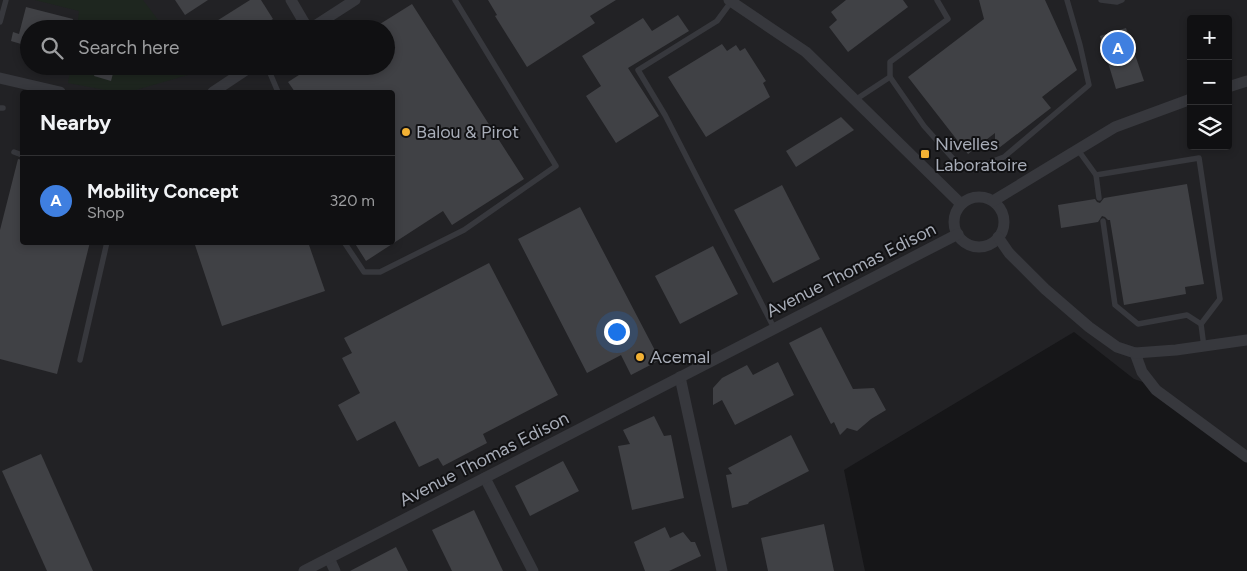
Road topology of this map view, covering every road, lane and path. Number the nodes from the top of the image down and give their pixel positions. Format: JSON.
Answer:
{"nodes":[{"id":1,"x":6,"y":0,"type":"edge"},
{"id":2,"x":290,"y":0,"type":"edge"},
{"id":3,"x":355,"y":0,"type":"edge"},
{"id":4,"x":455,"y":0,"type":"edge"},
{"id":5,"x":937,"y":0,"type":"edge"},
{"id":6,"x":1067,"y":0,"type":"edge"},
{"id":7,"x":1101,"y":0,"type":"edge"},
{"id":8,"x":1122,"y":0,"type":"edge"},
{"id":9,"x":730,"y":1,"type":"edge"},
{"id":10,"x":303,"y":20,"type":"edge"},
{"id":11,"x":323,"y":20,"type":"edge"},
{"id":12,"x":0,"y":22,"type":"edge"},
{"id":13,"x":238,"y":75,"type":"edge"},
{"id":14,"x":271,"y":75,"type":"edge"},
{"id":15,"x":890,"y":77,"type":"junction"},
{"id":16,"x":0,"y":78,"type":"edge"},
{"id":17,"x":1247,"y":81,"type":"edge"},
{"id":18,"x":1232,"y":86,"type":"edge"},
{"id":19,"x":41,"y":90,"type":"edge"},
{"id":20,"x":216,"y":90,"type":"edge"},
{"id":21,"x":277,"y":90,"type":"edge"},
{"id":22,"x":855,"y":100,"type":"junction"},
{"id":23,"x":1187,"y":101,"type":"edge"},
{"id":24,"x":1078,"y":150,"type":"junction"},
{"id":25,"x":14,"y":152,"type":"dead end"},
{"id":26,"x":20,"y":154,"type":"edge"},
{"id":27,"x":1096,"y":175,"type":"junction"},
{"id":28,"x":1099,"y":198,"type":"dead end"},
{"id":29,"x":993,"y":201,"type":"junction"},
{"id":30,"x":961,"y":204,"type":"junction"},
{"id":31,"x":1103,"y":221,"type":"dead end"},
{"id":32,"x":958,"y":234,"type":"junction"},
{"id":33,"x":998,"y":237,"type":"junction"},
{"id":34,"x":106,"y":245,"type":"edge"},
{"id":35,"x":346,"y":245,"type":"edge"},
{"id":36,"x":772,"y":324,"type":"dead end"},
{"id":37,"x":1201,"y":324,"type":"junction"},
{"id":38,"x":1247,"y":340,"type":"edge"},
{"id":39,"x":1204,"y":347,"type":"junction"},
{"id":40,"x":1135,"y":352,"type":"junction"},
{"id":41,"x":80,"y":360,"type":"dead end"},
{"id":42,"x":680,"y":377,"type":"junction"},
{"id":43,"x":1247,"y":456,"type":"edge"},
{"id":44,"x":485,"y":478,"type":"junction"},
{"id":45,"x":329,"y":558,"type":"junction"},
{"id":46,"x":304,"y":571,"type":"edge"},
{"id":47,"x":335,"y":571,"type":"edge"},
{"id":48,"x":533,"y":571,"type":"edge"},
{"id":49,"x":722,"y":571,"type":"edge"}],
"edges":[{"from":1,"to":12,"type":"lane"},
{"from":2,"to":10,"type":"street"},
{"from":3,"to":11,"type":"street"},
{"from":4,"to":35,"type":"lane"},
{"from":5,"to":15,"type":"lane"},
{"from":6,"to":15,"type":"lane"},
{"from":7,"to":8,"type":"lane"},
{"from":9,"to":22,"type":"street"},
{"from":9,"to":36,"type":"lane"},
{"from":13,"to":20,"type":"street"},
{"from":14,"to":21,"type":"lane"},
{"from":15,"to":22,"type":"lane"},
{"from":16,"to":19,"type":"street"},
{"from":17,"to":18,"type":"street"},
{"from":22,"to":30,"type":"street"},
{"from":23,"to":24,"type":"street"},
{"from":24,"to":27,"type":"lane"},
{"from":24,"to":29,"type":"street"},
{"from":25,"to":26,"type":"lane"},
{"from":27,"to":28,"type":"lane"},
{"from":27,"to":37,"type":"lane"},
{"from":29,"to":30,"type":"street"},
{"from":29,"to":33,"type":"street"},
{"from":30,"to":32,"type":"street"},
{"from":31,"to":37,"type":"lane"},
{"from":32,"to":33,"type":"street"},
{"from":32,"to":42,"type":"street","name":"Avenue Thomas Edison"},
{"from":33,"to":40,"type":"street"},
{"from":34,"to":41,"type":"lane"},
{"from":37,"to":39,"type":"lane"},
{"from":38,"to":39,"type":"street"},
{"from":39,"to":40,"type":"street"},
{"from":40,"to":43,"type":"street"},
{"from":42,"to":44,"type":"street","name":"Avenue Thomas Edison"},
{"from":42,"to":49,"type":"street"},
{"from":44,"to":45,"type":"street","name":"Avenue Thomas Edison"},
{"from":44,"to":48,"type":"street"},
{"from":45,"to":46,"type":"street","name":"Avenue Thomas Edison"},
{"from":45,"to":47,"type":"street"}]}
